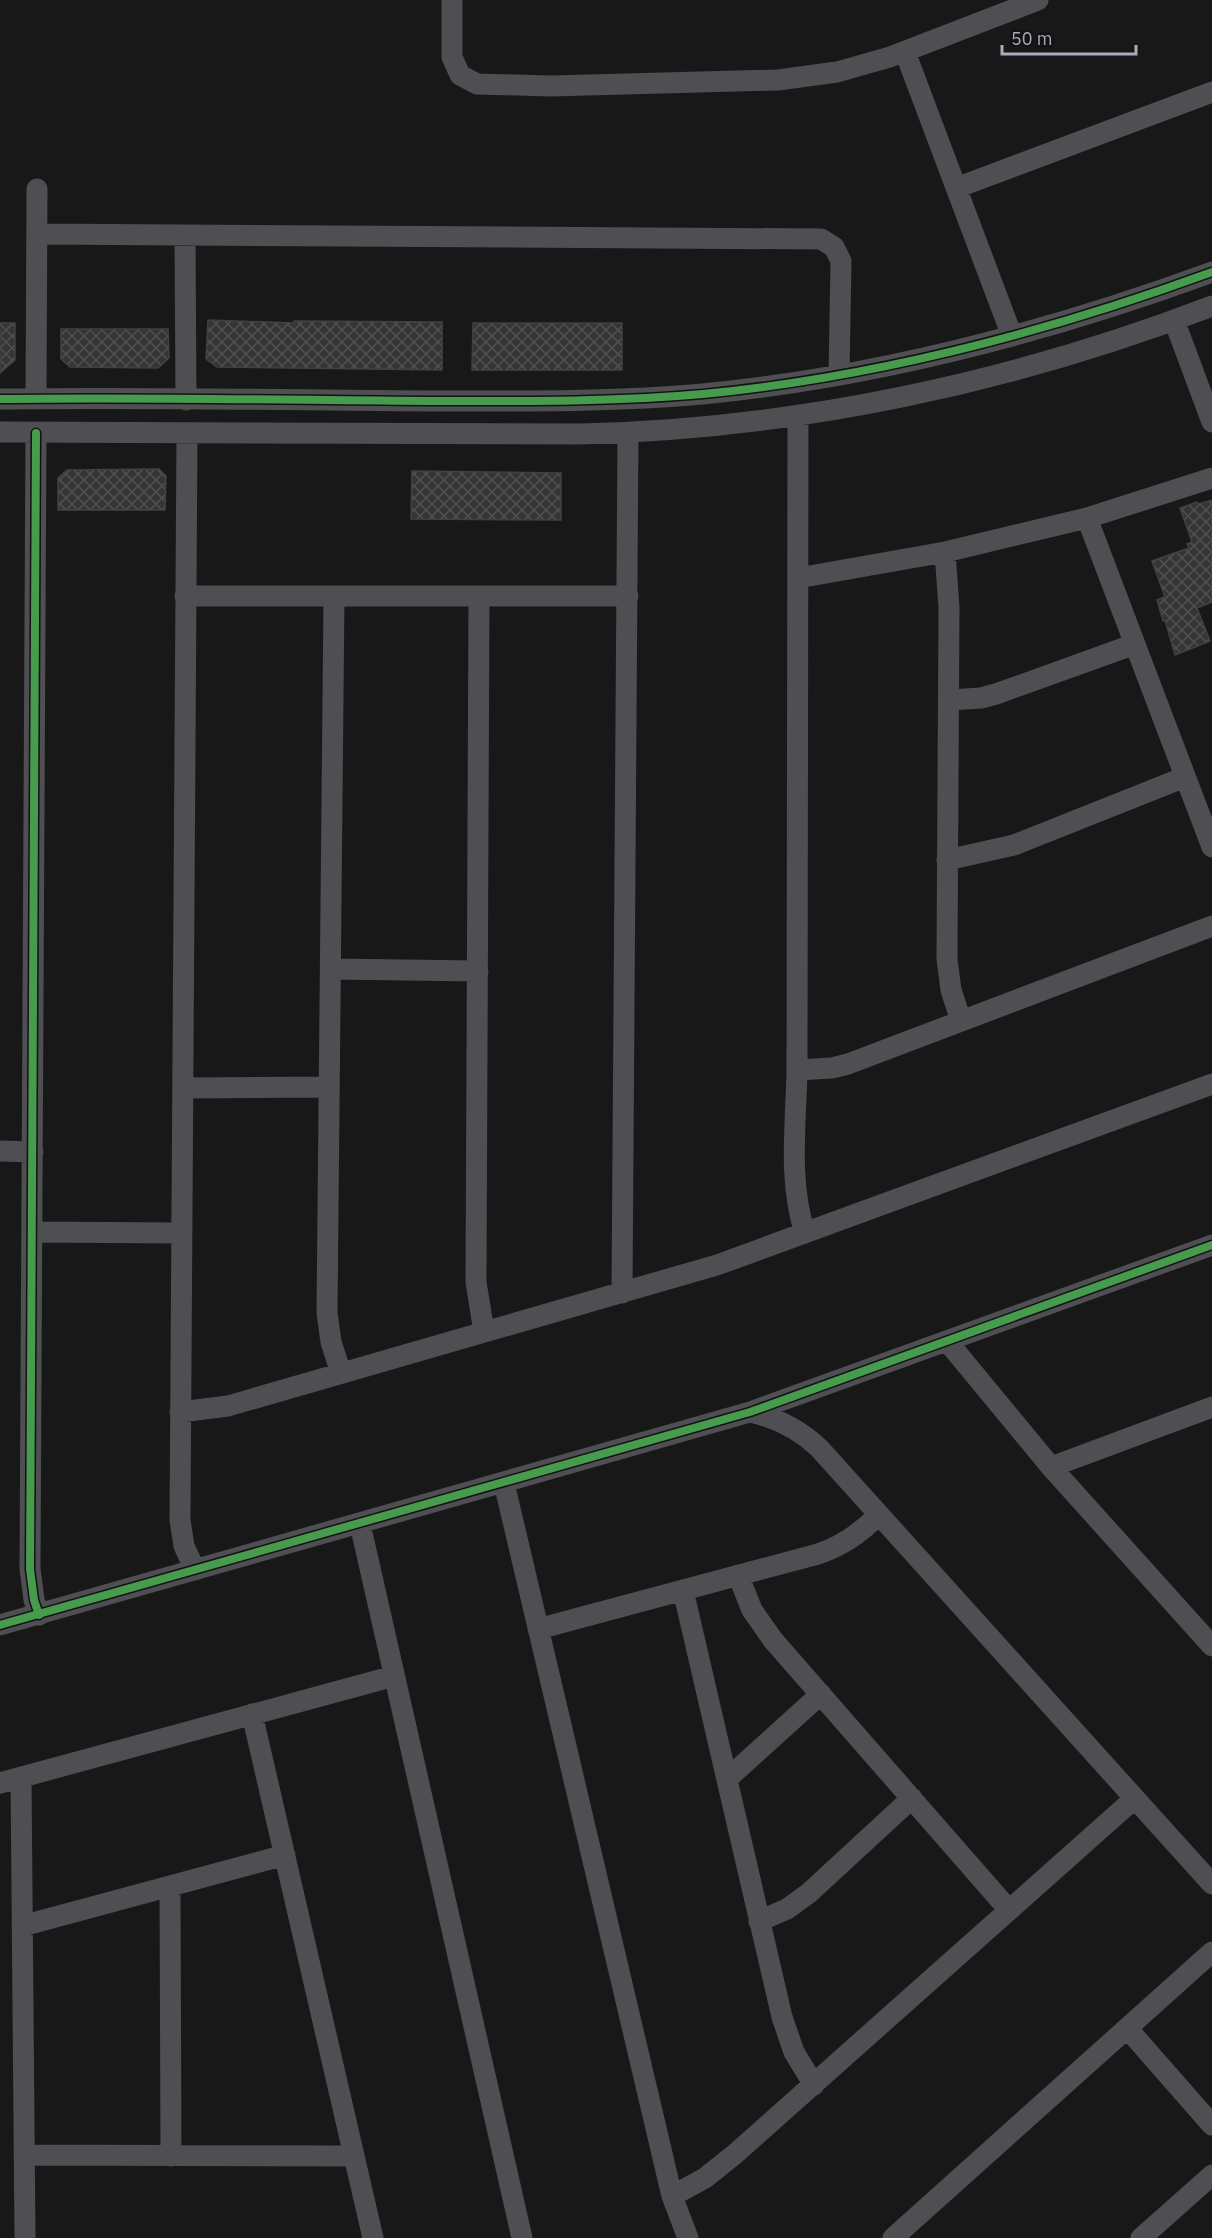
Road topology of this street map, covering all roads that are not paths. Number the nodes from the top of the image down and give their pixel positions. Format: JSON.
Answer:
{"nodes":[{"id":1,"x":452,"y":0,"type":"edge"},
{"id":2,"x":1038,"y":0,"type":"edge"},
{"id":3,"x":905,"y":52,"type":"junction"},
{"id":4,"x":1212,"y":92,"type":"edge"},
{"id":5,"x":956,"y":188,"type":"junction"},
{"id":6,"x":37,"y":189,"type":"dead end"},
{"id":7,"x":37,"y":234,"type":"junction"},
{"id":8,"x":185,"y":236,"type":"junction"},
{"id":9,"x":1212,"y":272,"type":"edge"},
{"id":10,"x":1212,"y":306,"type":"edge"},
{"id":11,"x":1174,"y":320,"type":"junction"},
{"id":12,"x":1012,"y":336,"type":"junction"},
{"id":13,"x":929,"y":357,"type":"junction"},
{"id":14,"x":839,"y":374,"type":"junction"},
{"id":15,"x":934,"y":390,"type":"junction"},
{"id":16,"x":36,"y":398,"type":"junction"},
{"id":17,"x":0,"y":399,"type":"edge"},
{"id":18,"x":186,"y":400,"type":"junction"},
{"id":19,"x":798,"y":416,"type":"junction"},
{"id":20,"x":1212,"y":422,"type":"edge"},
{"id":21,"x":0,"y":432,"type":"edge"},
{"id":22,"x":36,"y":433,"type":"junction"},
{"id":23,"x":628,"y":433,"type":"junction"},
{"id":24,"x":187,"y":434,"type":"junction"},
{"id":25,"x":1212,"y":478,"type":"edge"},
{"id":26,"x":1087,"y":518,"type":"junction"},
{"id":27,"x":945,"y":552,"type":"junction"},
{"id":28,"x":798,"y":578,"type":"junction"},
{"id":29,"x":185,"y":596,"type":"junction"},
{"id":30,"x":334,"y":596,"type":"junction"},
{"id":31,"x":479,"y":596,"type":"junction"},
{"id":32,"x":628,"y":596,"type":"junction"},
{"id":33,"x":1135,"y":644,"type":"junction"},
{"id":34,"x":949,"y":700,"type":"junction"},
{"id":35,"x":1185,"y":777,"type":"junction"},
{"id":36,"x":1212,"y":847,"type":"edge"},
{"id":37,"x":948,"y":860,"type":"junction"},
{"id":38,"x":1212,"y":926,"type":"edge"},
{"id":39,"x":331,"y":969,"type":"junction"},
{"id":40,"x":478,"y":971,"type":"junction"},
{"id":41,"x":961,"y":1021,"type":"junction"},
{"id":42,"x":797,"y":1070,"type":"junction"},
{"id":43,"x":1212,"y":1084,"type":"edge"},
{"id":44,"x":329,"y":1087,"type":"junction"},
{"id":45,"x":183,"y":1088,"type":"junction"},
{"id":46,"x":0,"y":1151,"type":"edge"},
{"id":47,"x":33,"y":1152,"type":"junction"},
{"id":48,"x":33,"y":1232,"type":"junction"},
{"id":49,"x":181,"y":1233,"type":"junction"},
{"id":50,"x":805,"y":1233,"type":"junction"},
{"id":51,"x":1212,"y":1245,"type":"edge"},
{"id":52,"x":622,"y":1293,"type":"junction"},
{"id":53,"x":484,"y":1332,"type":"junction"},
{"id":54,"x":947,"y":1341,"type":"junction"},
{"id":55,"x":341,"y":1373,"type":"junction"},
{"id":56,"x":1212,"y":1407,"type":"edge"},
{"id":57,"x":180,"y":1412,"type":"junction"},
{"id":58,"x":750,"y":1412,"type":"junction"},
{"id":59,"x":1051,"y":1467,"type":"junction"},
{"id":60,"x":504,"y":1483,"type":"junction"},
{"id":61,"x":878,"y":1515,"type":"junction"},
{"id":62,"x":360,"y":1524,"type":"junction"},
{"id":63,"x":195,"y":1570,"type":"junction"},
{"id":64,"x":738,"y":1575,"type":"junction"},
{"id":65,"x":683,"y":1590,"type":"junction"},
{"id":66,"x":39,"y":1615,"type":"junction"},
{"id":67,"x":0,"y":1625,"type":"edge"},
{"id":68,"x":538,"y":1629,"type":"junction"},
{"id":69,"x":1212,"y":1646,"type":"edge"},
{"id":70,"x":394,"y":1676,"type":"junction"},
{"id":71,"x":821,"y":1694,"type":"junction"},
{"id":72,"x":252,"y":1714,"type":"junction"},
{"id":73,"x":21,"y":1778,"type":"junction"},
{"id":74,"x":727,"y":1779,"type":"junction"},
{"id":75,"x":0,"y":1783,"type":"edge"},
{"id":76,"x":912,"y":1798,"type":"junction"},
{"id":77,"x":1134,"y":1799,"type":"junction"},
{"id":78,"x":285,"y":1855,"type":"junction"},
{"id":79,"x":1212,"y":1884,"type":"edge"},
{"id":80,"x":170,"y":1886,"type":"junction"},
{"id":81,"x":1010,"y":1910,"type":"junction"},
{"id":82,"x":759,"y":1921,"type":"junction"},
{"id":83,"x":22,"y":1926,"type":"junction"},
{"id":84,"x":1212,"y":1952,"type":"edge"},
{"id":85,"x":1127,"y":2028,"type":"junction"},
{"id":86,"x":814,"y":2085,"type":"junction"},
{"id":87,"x":1212,"y":2125,"type":"edge"},
{"id":88,"x":24,"y":2155,"type":"junction"},
{"id":89,"x":171,"y":2156,"type":"junction"},
{"id":90,"x":354,"y":2156,"type":"junction"},
{"id":91,"x":1212,"y":2175,"type":"edge"},
{"id":92,"x":672,"y":2196,"type":"junction"},
{"id":93,"x":25,"y":2238,"type":"edge"},
{"id":94,"x":373,"y":2238,"type":"edge"},
{"id":95,"x":522,"y":2238,"type":"edge"},
{"id":96,"x":688,"y":2238,"type":"edge"},
{"id":97,"x":893,"y":2238,"type":"edge"},
{"id":98,"x":1141,"y":2238,"type":"edge"}],
"edges":[{"from":1,"to":3,"type":"street"},
{"from":2,"to":3,"type":"street"},
{"from":3,"to":5,"type":"street"},
{"from":4,"to":5,"type":"street"},
{"from":5,"to":12,"type":"street"},
{"from":6,"to":7,"type":"street"},
{"from":7,"to":8,"type":"street"},
{"from":7,"to":16,"type":"street"},
{"from":8,"to":14,"type":"street"},
{"from":8,"to":18,"type":"street"},
{"from":9,"to":12,"type":"street"},
{"from":10,"to":11,"type":"street"},
{"from":11,"to":15,"type":"street"},
{"from":11,"to":20,"type":"street"},
{"from":12,"to":13,"type":"street"},
{"from":13,"to":14,"type":"street"},
{"from":13,"to":15,"type":"street"},
{"from":14,"to":18,"type":"street"},
{"from":15,"to":19,"type":"street"},
{"from":16,"to":17,"type":"street"},
{"from":16,"to":18,"type":"street"},
{"from":19,"to":23,"type":"street"},
{"from":19,"to":28,"type":"street"},
{"from":21,"to":22,"type":"street"},
{"from":22,"to":24,"type":"street"},
{"from":22,"to":47,"type":"street"},
{"from":23,"to":24,"type":"street"},
{"from":23,"to":32,"type":"street"},
{"from":24,"to":29,"type":"street"},
{"from":25,"to":26,"type":"street"},
{"from":26,"to":27,"type":"street"},
{"from":26,"to":33,"type":"street"},
{"from":27,"to":28,"type":"street"},
{"from":27,"to":34,"type":"street"},
{"from":28,"to":42,"type":"street"},
{"from":29,"to":30,"type":"street"},
{"from":29,"to":45,"type":"street"},
{"from":30,"to":31,"type":"street"},
{"from":30,"to":39,"type":"street"},
{"from":31,"to":32,"type":"street"},
{"from":31,"to":40,"type":"street"},
{"from":32,"to":52,"type":"street"},
{"from":33,"to":34,"type":"street"},
{"from":33,"to":35,"type":"street"},
{"from":34,"to":37,"type":"street"},
{"from":35,"to":36,"type":"street"},
{"from":35,"to":37,"type":"street"},
{"from":37,"to":41,"type":"street"},
{"from":38,"to":41,"type":"street"},
{"from":39,"to":40,"type":"street"},
{"from":39,"to":44,"type":"street"},
{"from":40,"to":53,"type":"street"},
{"from":41,"to":42,"type":"street"},
{"from":42,"to":50,"type":"street"},
{"from":43,"to":50,"type":"street"},
{"from":44,"to":45,"type":"street"},
{"from":44,"to":55,"type":"street"},
{"from":45,"to":49,"type":"street"},
{"from":46,"to":47,"type":"street"},
{"from":47,"to":48,"type":"street"},
{"from":48,"to":49,"type":"street"},
{"from":48,"to":66,"type":"street"},
{"from":49,"to":57,"type":"street"},
{"from":50,"to":52,"type":"street"},
{"from":51,"to":54,"type":"street"},
{"from":52,"to":53,"type":"street"},
{"from":53,"to":55,"type":"street"},
{"from":54,"to":58,"type":"street"},
{"from":54,"to":59,"type":"street"},
{"from":55,"to":57,"type":"street"},
{"from":56,"to":59,"type":"street"},
{"from":57,"to":63,"type":"street"},
{"from":58,"to":60,"type":"street"},
{"from":58,"to":61,"type":"street"},
{"from":59,"to":69,"type":"street"},
{"from":60,"to":62,"type":"street"},
{"from":60,"to":68,"type":"street"},
{"from":61,"to":64,"type":"street"},
{"from":61,"to":77,"type":"street"},
{"from":62,"to":63,"type":"street"},
{"from":62,"to":70,"type":"street"},
{"from":63,"to":66,"type":"street"},
{"from":64,"to":65,"type":"street"},
{"from":64,"to":71,"type":"street"},
{"from":65,"to":68,"type":"street"},
{"from":65,"to":74,"type":"street"},
{"from":66,"to":67,"type":"street"},
{"from":68,"to":92,"type":"street"},
{"from":70,"to":72,"type":"street"},
{"from":70,"to":95,"type":"street"},
{"from":71,"to":74,"type":"street"},
{"from":71,"to":76,"type":"street"},
{"from":72,"to":73,"type":"street"},
{"from":72,"to":78,"type":"street"},
{"from":73,"to":75,"type":"street"},
{"from":73,"to":83,"type":"street"},
{"from":74,"to":82,"type":"street"},
{"from":76,"to":81,"type":"street"},
{"from":76,"to":82,"type":"street"},
{"from":77,"to":79,"type":"street"},
{"from":77,"to":81,"type":"street"},
{"from":78,"to":80,"type":"street"},
{"from":78,"to":90,"type":"street"},
{"from":80,"to":83,"type":"street"},
{"from":80,"to":89,"type":"street"},
{"from":81,"to":86,"type":"street"},
{"from":82,"to":86,"type":"street"},
{"from":83,"to":88,"type":"street"},
{"from":84,"to":85,"type":"street"},
{"from":85,"to":87,"type":"street"},
{"from":85,"to":97,"type":"street"},
{"from":86,"to":92,"type":"street"},
{"from":88,"to":89,"type":"street"},
{"from":88,"to":93,"type":"street"},
{"from":89,"to":90,"type":"street"},
{"from":90,"to":94,"type":"street"},
{"from":91,"to":98,"type":"street"},
{"from":92,"to":96,"type":"street"}]}
